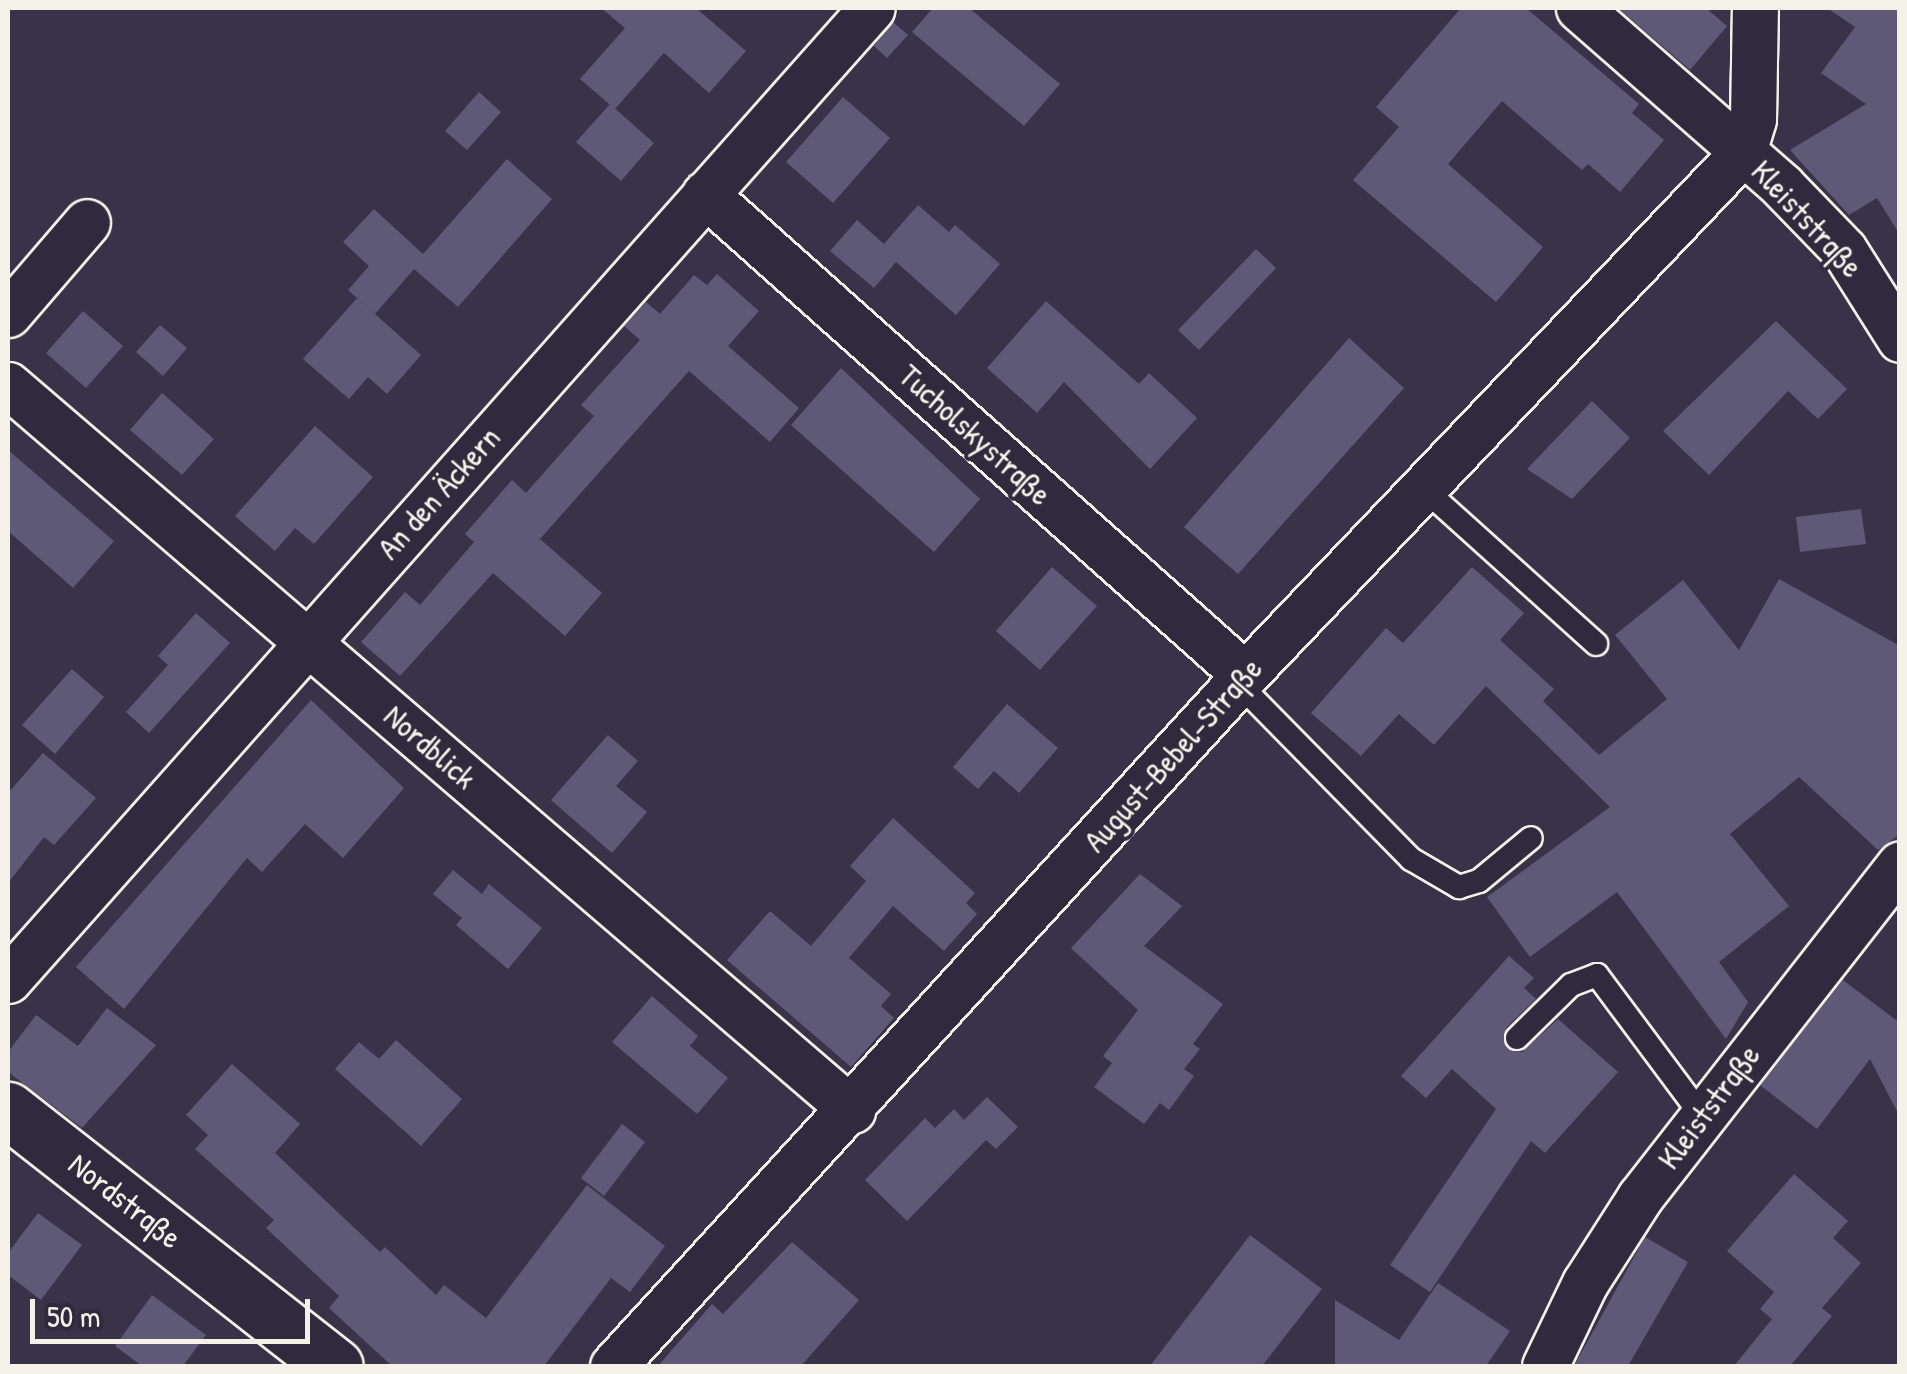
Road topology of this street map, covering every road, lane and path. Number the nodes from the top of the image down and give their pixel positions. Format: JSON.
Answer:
{"nodes":[{"id":1,"x":872,"y":8,"type":"edge"},
{"id":2,"x":1578,"y":8,"type":"edge"},
{"id":3,"x":1755,"y":8,"type":"edge"},
{"id":4,"x":1743,"y":152,"type":"junction"},
{"id":5,"x":705,"y":194,"type":"junction"},
{"id":6,"x":87,"y":222,"type":"dead end"},
{"id":7,"x":1887,"y":287,"type":"edge"},
{"id":8,"x":8,"y":314,"type":"edge"},
{"id":9,"x":1900,"y":339,"type":"edge"},
{"id":10,"x":8,"y":385,"type":"edge"},
{"id":11,"x":1424,"y":488,"type":"junction"},
{"id":12,"x":306,"y":642,"type":"junction"},
{"id":13,"x":1596,"y":644,"type":"dead end"},
{"id":14,"x":1241,"y":679,"type":"junction"},
{"id":15,"x":1531,"y":838,"type":"dead end"},
{"id":16,"x":1900,"y":864,"type":"edge"},
{"id":17,"x":8,"y":980,"type":"edge"},
{"id":18,"x":1518,"y":1038,"type":"dead end"},
{"id":19,"x":8,"y":1110,"type":"edge"},
{"id":20,"x":852,"y":1110,"type":"junction"},
{"id":21,"x":1702,"y":1116,"type":"junction"},
{"id":22,"x":335,"y":1366,"type":"edge"},
{"id":23,"x":614,"y":1366,"type":"edge"},
{"id":24,"x":1544,"y":1366,"type":"edge"}],
"edges":[{"from":1,"to":5,"type":"street","name":"An den Äckern"},
{"from":2,"to":4,"type":"street","name":"Kleiststraße"},
{"from":3,"to":4,"type":"street"},
{"from":4,"to":7,"type":"street","name":"Kleiststraße"},
{"from":4,"to":11,"type":"street","name":"August-Bebel-Straße"},
{"from":5,"to":12,"type":"street","name":"An den Äckern"},
{"from":5,"to":14,"type":"street","name":"Tucholskystraße"},
{"from":6,"to":8,"type":"street"},
{"from":7,"to":9,"type":"street","name":"Kleiststraße"},
{"from":10,"to":12,"type":"street","name":"Nordblick"},
{"from":11,"to":13,"type":"lane"},
{"from":11,"to":14,"type":"street","name":"August-Bebel-Straße"},
{"from":12,"to":17,"type":"street","name":"An den Äckern"},
{"from":12,"to":20,"type":"street","name":"Nordblick"},
{"from":14,"to":15,"type":"lane"},
{"from":14,"to":20,"type":"street","name":"August-Bebel-Straße"},
{"from":16,"to":21,"type":"street","name":"Kleiststraße"},
{"from":18,"to":21,"type":"lane"},
{"from":19,"to":22,"type":"street","name":"Nordstraße"},
{"from":20,"to":23,"type":"street","name":"August-Bebel-Straße"},
{"from":21,"to":24,"type":"street","name":"Kleiststraße"}]}
